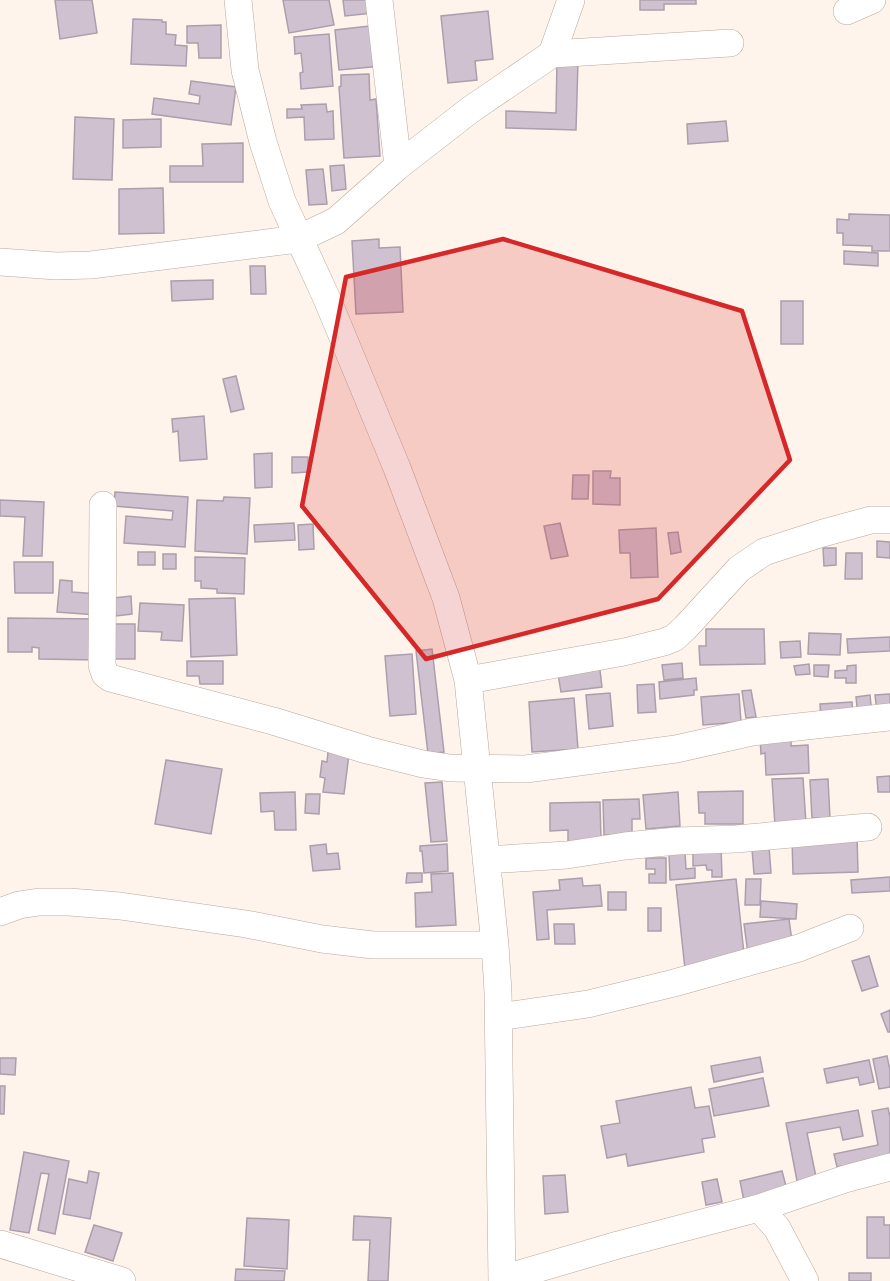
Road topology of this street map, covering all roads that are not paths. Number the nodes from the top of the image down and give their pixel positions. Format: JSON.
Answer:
{"nodes":[{"id":1,"x":238,"y":0,"type":"edge"},
{"id":2,"x":379,"y":0,"type":"edge"},
{"id":3,"x":571,"y":0,"type":"edge"},
{"id":4,"x":872,"y":0,"type":"edge"},
{"id":5,"x":848,"y":11,"type":"dead end"},
{"id":6,"x":729,"y":43,"type":"dead end"},
{"id":7,"x":552,"y":54,"type":"junction"},
{"id":8,"x":399,"y":166,"type":"junction"},
{"id":9,"x":298,"y":239,"type":"junction"},
{"id":10,"x":0,"y":262,"type":"edge"},
{"id":11,"x":103,"y":505,"type":"dead end"},
{"id":12,"x":890,"y":520,"type":"edge"},
{"id":13,"x":468,"y":680,"type":"junction"},
{"id":14,"x":890,"y":717,"type":"edge"},
{"id":15,"x":476,"y":769,"type":"junction"},
{"id":16,"x":868,"y":827,"type":"dead end"},
{"id":17,"x":486,"y":860,"type":"junction"},
{"id":18,"x":0,"y":912,"type":"edge"},
{"id":19,"x":850,"y":928,"type":"dead end"},
{"id":20,"x":495,"y":945,"type":"junction"},
{"id":21,"x":499,"y":1017,"type":"junction"},
{"id":22,"x":890,"y":1167,"type":"edge"},
{"id":23,"x":759,"y":1208,"type":"junction"},
{"id":24,"x":0,"y":1244,"type":"edge"},
{"id":25,"x":502,"y":1280,"type":"edge"},
{"id":26,"x":122,"y":1281,"type":"edge"},
{"id":27,"x":805,"y":1281,"type":"edge"}],
"edges":[{"from":1,"to":9,"type":"street"},
{"from":2,"to":8,"type":"street"},
{"from":3,"to":7,"type":"street"},
{"from":4,"to":5,"type":"street"},
{"from":6,"to":7,"type":"street"},
{"from":7,"to":8,"type":"street"},
{"from":8,"to":9,"type":"street"},
{"from":9,"to":10,"type":"street"},
{"from":9,"to":13,"type":"street"},
{"from":11,"to":15,"type":"street"},
{"from":12,"to":13,"type":"street"},
{"from":13,"to":15,"type":"street"},
{"from":14,"to":15,"type":"street"},
{"from":15,"to":17,"type":"street"},
{"from":16,"to":17,"type":"street"},
{"from":17,"to":20,"type":"street"},
{"from":18,"to":20,"type":"street"},
{"from":19,"to":21,"type":"street"},
{"from":20,"to":21,"type":"street"},
{"from":21,"to":25,"type":"street"},
{"from":22,"to":23,"type":"street"},
{"from":23,"to":25,"type":"street"},
{"from":23,"to":27,"type":"street"},
{"from":24,"to":26,"type":"street"}]}
